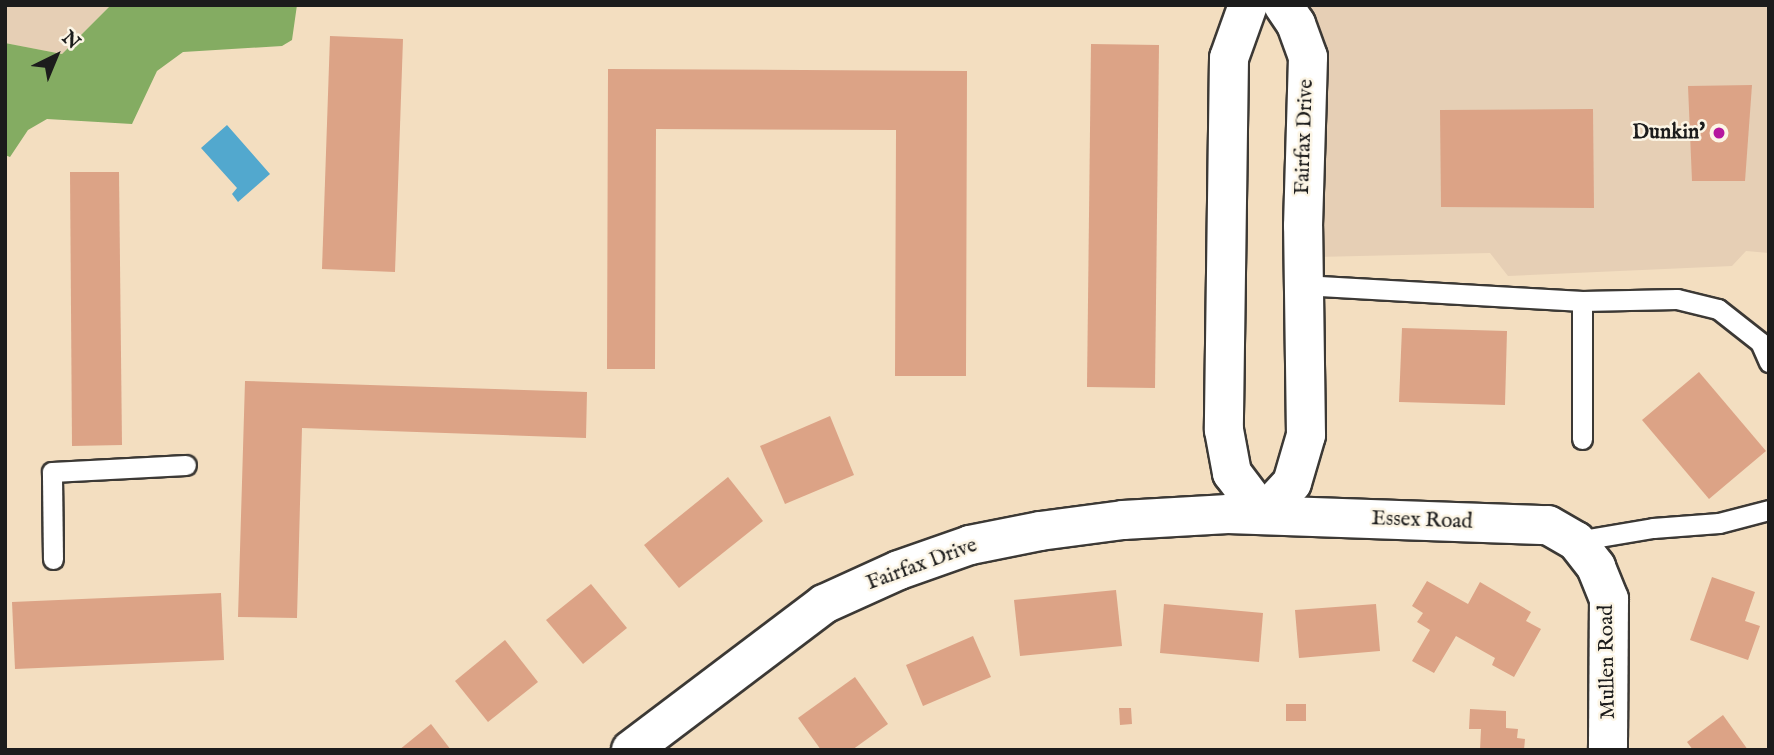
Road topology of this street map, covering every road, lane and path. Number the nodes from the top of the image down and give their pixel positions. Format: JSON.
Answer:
{"nodes":[{"id":1,"x":1248,"y":5,"type":"edge"},
{"id":2,"x":1283,"y":5,"type":"edge"},
{"id":3,"x":1303,"y":285,"type":"junction"},
{"id":4,"x":1582,"y":301,"type":"junction"},
{"id":5,"x":1769,"y":362,"type":"edge"},
{"id":6,"x":1582,"y":439,"type":"dead end"},
{"id":7,"x":186,"y":465,"type":"dead end"},
{"id":8,"x":1769,"y":510,"type":"edge"},
{"id":9,"x":1263,"y":514,"type":"junction"},
{"id":10,"x":1576,"y":541,"type":"junction"},
{"id":11,"x":53,"y":559,"type":"dead end"},
{"id":12,"x":631,"y":750,"type":"edge"},
{"id":13,"x":1608,"y":750,"type":"edge"}],
"edges":[{"from":1,"to":9,"type":"street"},
{"from":2,"to":3,"type":"street","name":"Fairfax Drive"},
{"from":3,"to":4,"type":"lane"},
{"from":3,"to":9,"type":"street","name":"Fairfax Drive"},
{"from":4,"to":5,"type":"lane"},
{"from":4,"to":6,"type":"lane"},
{"from":7,"to":11,"type":"lane"},
{"from":8,"to":10,"type":"lane"},
{"from":9,"to":10,"type":"street","name":"Essex Road"},
{"from":9,"to":12,"type":"street","name":"Fairfax Drive"},
{"from":10,"to":13,"type":"street","name":"Mullen Road"}]}
